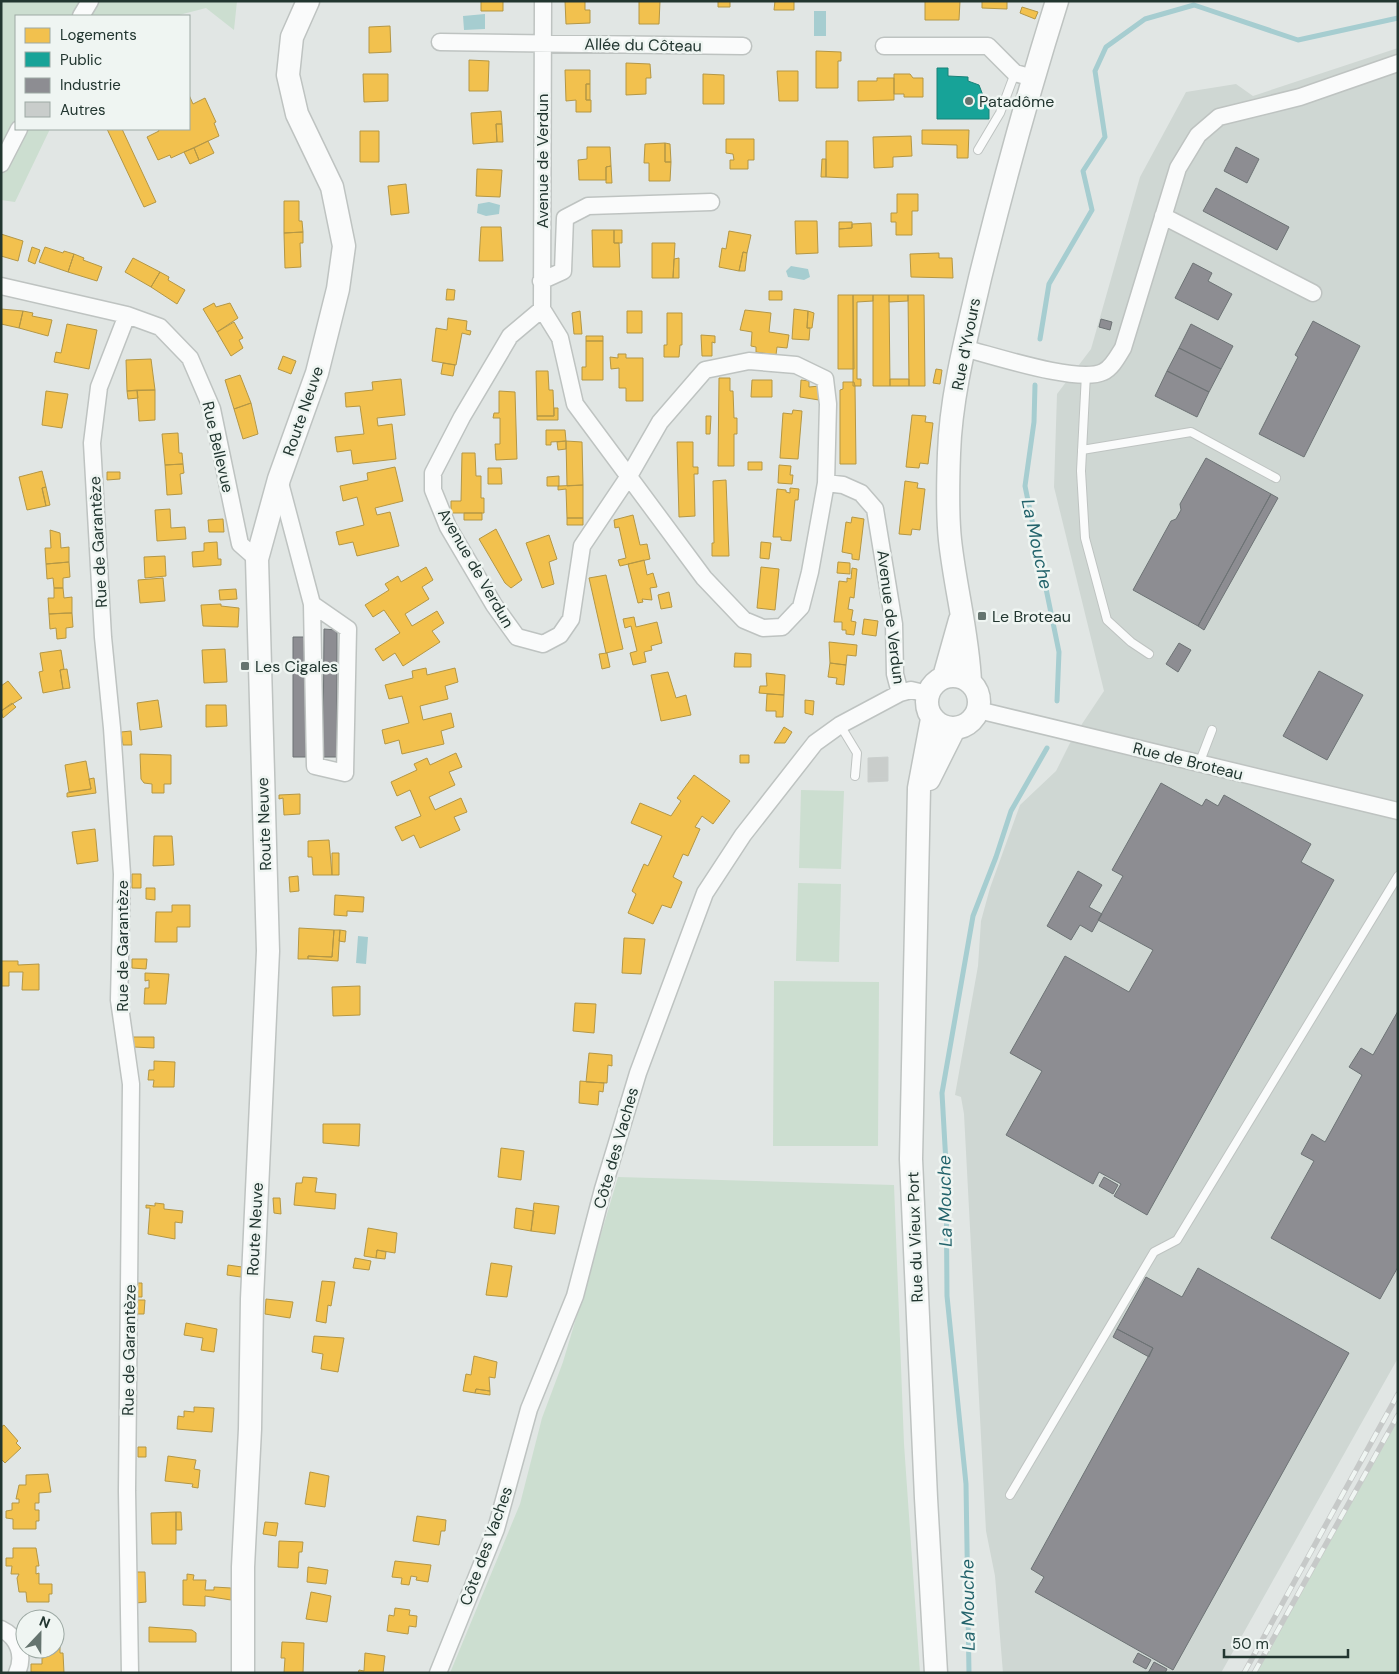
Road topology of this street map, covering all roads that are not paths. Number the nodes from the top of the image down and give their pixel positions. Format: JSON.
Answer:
{"nodes":[{"id":1,"x":90,"y":1,"type":"edge"},
{"id":2,"x":308,"y":1,"type":"edge"},
{"id":3,"x":542,"y":1,"type":"edge"},
{"id":4,"x":1057,"y":1,"type":"edge"},
{"id":5,"x":82,"y":15,"type":"edge"},
{"id":6,"x":440,"y":42,"type":"dead end"},
{"id":7,"x":543,"y":43,"type":"junction"},
{"id":8,"x":743,"y":46,"type":"dead end"},
{"id":9,"x":884,"y":46,"type":"dead end"},
{"id":10,"x":1398,"y":63,"type":"edge"},
{"id":11,"x":1024,"y":75,"type":"junction"},
{"id":12,"x":18,"y":130,"type":"edge"},
{"id":13,"x":978,"y":150,"type":"dead end"},
{"id":14,"x":1,"y":164,"type":"edge"},
{"id":15,"x":711,"y":202,"type":"dead end"},
{"id":16,"x":1163,"y":216,"type":"junction"},
{"id":17,"x":541,"y":282,"type":"junction"},
{"id":18,"x":1,"y":286,"type":"edge"},
{"id":19,"x":1313,"y":293,"type":"dead end"},
{"id":20,"x":542,"y":309,"type":"junction"},
{"id":21,"x":127,"y":316,"type":"junction"},
{"id":22,"x":964,"y":348,"type":"junction"},
{"id":23,"x":1086,"y":374,"type":"junction"},
{"id":24,"x":1082,"y":450,"type":"junction"},
{"id":25,"x":630,"y":476,"type":"junction"},
{"id":26,"x":1276,"y":478,"type":"dead end"},
{"id":27,"x":279,"y":479,"type":"junction"},
{"id":28,"x":826,"y":483,"type":"junction"},
{"id":29,"x":257,"y":558,"type":"junction"},
{"id":30,"x":312,"y":604,"type":"junction"},
{"id":31,"x":961,"y":617,"type":"junction"},
{"id":32,"x":1149,"y":654,"type":"dead end"},
{"id":33,"x":944,"y":677,"type":"junction"},
{"id":34,"x":970,"y":682,"type":"junction"},
{"id":35,"x":900,"y":693,"type":"junction"},
{"id":36,"x":928,"y":694,"type":"junction"},
{"id":37,"x":978,"y":710,"type":"junction"},
{"id":38,"x":932,"y":719,"type":"junction"},
{"id":39,"x":840,"y":725,"type":"junction"},
{"id":40,"x":954,"y":729,"type":"junction"},
{"id":41,"x":1212,"y":730,"type":"dead end"},
{"id":42,"x":1199,"y":764,"type":"junction"},
{"id":43,"x":855,"y":776,"type":"dead end"},
{"id":44,"x":920,"y":800,"type":"junction"},
{"id":45,"x":1398,"y":811,"type":"edge"},
{"id":46,"x":1398,"y":876,"type":"edge"},
{"id":47,"x":1010,"y":1495,"type":"dead end"},
{"id":48,"x":1,"y":1629,"type":"edge"},
{"id":49,"x":17,"y":1673,"type":"edge"},
{"id":50,"x":130,"y":1673,"type":"edge"},
{"id":51,"x":243,"y":1673,"type":"edge"},
{"id":52,"x":438,"y":1673,"type":"edge"},
{"id":53,"x":936,"y":1673,"type":"edge"}],
"edges":[{"from":1,"to":5,"type":"street"},
{"from":2,"to":27,"type":"main road","name":"Route Neuve"},
{"from":3,"to":7,"type":"street","name":"Avenue de Verdun"},
{"from":4,"to":11,"type":"main road","name":"Rue d'Yvours"},
{"from":6,"to":7,"type":"street"},
{"from":7,"to":8,"type":"street","name":"Allée du Côteau"},
{"from":7,"to":17,"type":"street","name":"Avenue de Verdun"},
{"from":9,"to":11,"type":"street"},
{"from":10,"to":16,"type":"street"},
{"from":11,"to":13,"type":"lane"},
{"from":11,"to":22,"type":"main road","name":"Rue d'Yvours"},
{"from":12,"to":14,"type":"street"},
{"from":15,"to":17,"type":"street"},
{"from":16,"to":19,"type":"street"},
{"from":16,"to":23,"type":"street"},
{"from":17,"to":20,"type":"street","name":"Avenue de Verdun"},
{"from":18,"to":21,"type":"street","name":"Rue Bellevue"},
{"from":20,"to":25,"type":"street","name":"Avenue de Verdun"},
{"from":20,"to":25,"type":"street","name":"Avenue de Verdun"},
{"from":21,"to":29,"type":"street","name":"Rue Bellevue"},
{"from":21,"to":50,"type":"street","name":"Rue de Garantèze"},
{"from":22,"to":23,"type":"street"},
{"from":22,"to":31,"type":"main road","name":"Rue d'Yvours"},
{"from":23,"to":24,"type":"lane"},
{"from":24,"to":26,"type":"lane"},
{"from":24,"to":32,"type":"lane"},
{"from":25,"to":28,"type":"street","name":"Avenue de Verdun"},
{"from":25,"to":28,"type":"street","name":"Avenue de Verdun"},
{"from":27,"to":29,"type":"main road","name":"Route Neuve"},
{"from":27,"to":30,"type":"street"},
{"from":28,"to":35,"type":"street","name":"Avenue de Verdun"},
{"from":29,"to":51,"type":"main road","name":"Route Neuve"},
{"from":30,"to":30,"type":"street"},
{"from":31,"to":33,"type":"main road"},
{"from":31,"to":34,"type":"main road","name":"Rue d'Yvours"},
{"from":33,"to":34,"type":"main road"},
{"from":33,"to":36,"type":"main road"},
{"from":34,"to":37,"type":"main road"},
{"from":35,"to":36,"type":"street"},
{"from":35,"to":39,"type":"street","name":"Côte des Vaches"},
{"from":36,"to":38,"type":"main road"},
{"from":37,"to":40,"type":"main road"},
{"from":37,"to":42,"type":"street","name":"Rue de Broteau"},
{"from":38,"to":40,"type":"main road"},
{"from":38,"to":44,"type":"main road","name":"Rue du Vieux Port"},
{"from":39,"to":43,"type":"lane"},
{"from":39,"to":52,"type":"street","name":"Côte des Vaches"},
{"from":40,"to":44,"type":"main road"},
{"from":41,"to":42,"type":"lane"},
{"from":42,"to":45,"type":"street","name":"Rue de Broteau"},
{"from":44,"to":53,"type":"main road","name":"Rue du Vieux Port"},
{"from":46,"to":47,"type":"lane"},
{"from":48,"to":49,"type":"street"}]}
